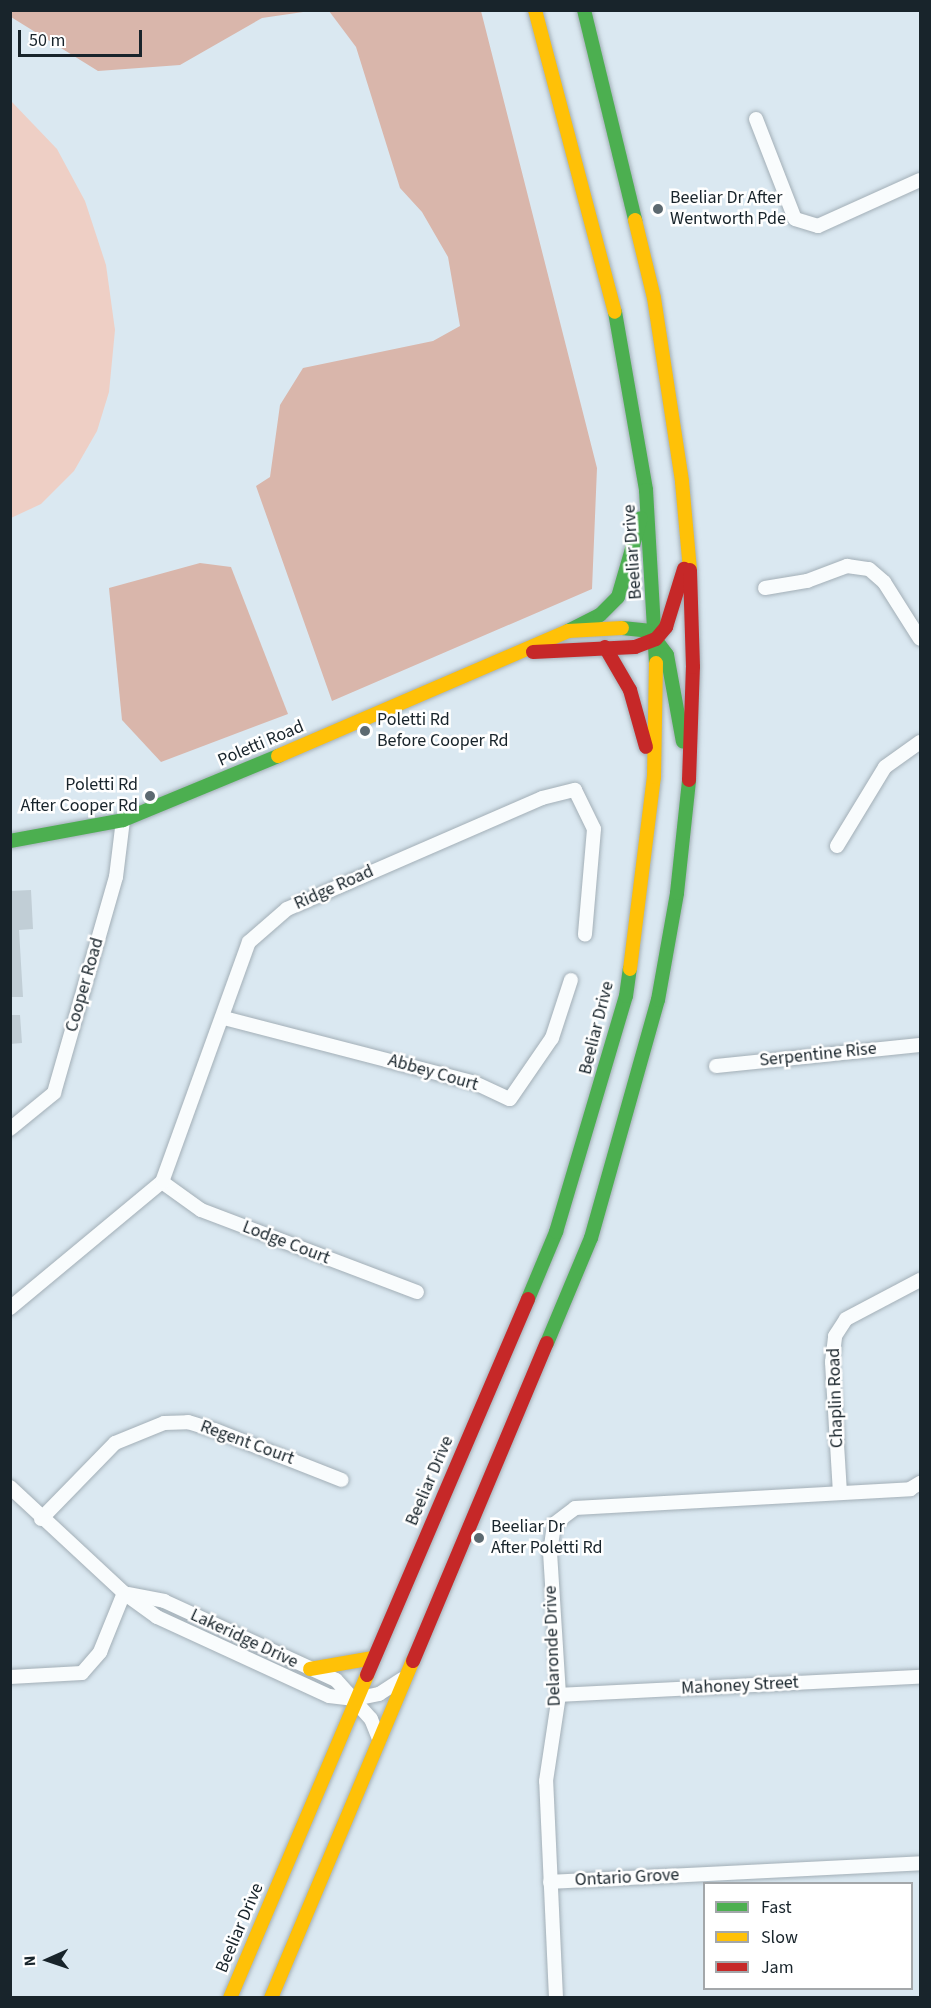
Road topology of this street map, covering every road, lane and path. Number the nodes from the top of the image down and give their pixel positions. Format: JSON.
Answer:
{"nodes":[{"id":1,"x":535,"y":10,"type":"edge"},
{"id":2,"x":584,"y":10,"type":"edge"},
{"id":3,"x":756,"y":119,"type":"dead end"},
{"id":4,"x":921,"y":180,"type":"edge"},
{"id":5,"x":646,"y":490,"type":"junction"},
{"id":6,"x":689,"y":546,"type":"junction"},
{"id":7,"x":765,"y":588,"type":"dead end"},
{"id":8,"x":568,"y":631,"type":"junction"},
{"id":9,"x":656,"y":639,"type":"junction"},
{"id":10,"x":921,"y":639,"type":"edge"},
{"id":11,"x":605,"y":647,"type":"junction"},
{"id":12,"x":518,"y":653,"type":"junction"},
{"id":13,"x":921,"y":742,"type":"edge"},
{"id":14,"x":654,"y":777,"type":"junction"},
{"id":15,"x":688,"y":789,"type":"junction"},
{"id":16,"x":123,"y":820,"type":"junction"},
{"id":17,"x":10,"y":841,"type":"edge"},
{"id":18,"x":837,"y":846,"type":"dead end"},
{"id":19,"x":585,"y":934,"type":"dead end"},
{"id":20,"x":571,"y":980,"type":"dead end"},
{"id":21,"x":224,"y":1018,"type":"junction"},
{"id":22,"x":921,"y":1045,"type":"edge"},
{"id":23,"x":716,"y":1066,"type":"dead end"},
{"id":24,"x":10,"y":1129,"type":"edge"},
{"id":25,"x":162,"y":1182,"type":"junction"},
{"id":26,"x":921,"y":1280,"type":"edge"},
{"id":27,"x":417,"y":1292,"type":"dead end"},
{"id":28,"x":10,"y":1308,"type":"edge"},
{"id":29,"x":342,"y":1480,"type":"dead end"},
{"id":30,"x":921,"y":1483,"type":"edge"},
{"id":31,"x":10,"y":1487,"type":"edge"},
{"id":32,"x":840,"y":1493,"type":"junction"},
{"id":33,"x":41,"y":1519,"type":"junction"},
{"id":34,"x":124,"y":1593,"type":"junction"},
{"id":35,"x":373,"y":1658,"type":"junction"},
{"id":36,"x":310,"y":1670,"type":"junction"},
{"id":37,"x":406,"y":1676,"type":"junction"},
{"id":38,"x":10,"y":1677,"type":"edge"},
{"id":39,"x":921,"y":1677,"type":"edge"},
{"id":40,"x":559,"y":1695,"type":"junction"},
{"id":41,"x":356,"y":1699,"type":"junction"},
{"id":42,"x":379,"y":1740,"type":"junction"},
{"id":43,"x":921,"y":1863,"type":"edge"},
{"id":44,"x":550,"y":1882,"type":"junction"},
{"id":45,"x":230,"y":1998,"type":"edge"},
{"id":46,"x":271,"y":1998,"type":"edge"},
{"id":47,"x":556,"y":1998,"type":"edge"}],
"edges":[{"from":1,"to":5,"type":"main road","name":"Beeliar Drive"},
{"from":2,"to":6,"type":"main road"},
{"from":3,"to":4,"type":"street"},
{"from":5,"to":8,"type":"main road"},
{"from":5,"to":9,"type":"main road","name":"Beeliar Drive"},
{"from":6,"to":9,"type":"main road"},
{"from":6,"to":15,"type":"main road"},
{"from":7,"to":10,"type":"street"},
{"from":8,"to":9,"type":"main road","name":"Poletti Road"},
{"from":8,"to":12,"type":"main road","name":"Poletti Road"},
{"from":9,"to":11,"type":"main road","name":"Poletti Road"},
{"from":9,"to":14,"type":"main road","name":"Beeliar Drive"},
{"from":9,"to":15,"type":"main road"},
{"from":11,"to":12,"type":"main road","name":"Poletti Road"},
{"from":11,"to":14,"type":"main road"},
{"from":12,"to":16,"type":"main road","name":"Poletti Road"},
{"from":13,"to":18,"type":"street"},
{"from":14,"to":35,"type":"main road","name":"Beeliar Drive"},
{"from":15,"to":37,"type":"main road"},
{"from":16,"to":17,"type":"main road","name":"Poletti Road"},
{"from":16,"to":24,"type":"street","name":"Cooper Road"},
{"from":19,"to":21,"type":"street","name":"Ridge Road"},
{"from":20,"to":21,"type":"street","name":"Abbey Court"},
{"from":21,"to":25,"type":"street","name":"Ridge Road"},
{"from":22,"to":23,"type":"street","name":"Serpentine Rise"},
{"from":25,"to":27,"type":"street","name":"Lodge Court"},
{"from":25,"to":28,"type":"street","name":"Ridge Road"},
{"from":26,"to":32,"type":"street","name":"Chaplin Road"},
{"from":29,"to":33,"type":"street","name":"Regent Court"},
{"from":30,"to":32,"type":"street","name":"Delaronde Drive"},
{"from":31,"to":33,"type":"street","name":"Lakeridge Drive"},
{"from":32,"to":40,"type":"street","name":"Delaronde Drive"},
{"from":33,"to":34,"type":"street","name":"Lakeridge Drive"},
{"from":34,"to":36,"type":"street","name":"Lakeridge Drive"},
{"from":34,"to":38,"type":"street"},
{"from":34,"to":41,"type":"street","name":"Lakeridge Drive"},
{"from":35,"to":36,"type":"main road"},
{"from":35,"to":41,"type":"main road","name":"Beeliar Drive"},
{"from":36,"to":41,"type":"street","name":"Lakeridge Drive"},
{"from":37,"to":41,"type":"street","name":"Lakeridge Drive"},
{"from":37,"to":42,"type":"main road"},
{"from":39,"to":40,"type":"street","name":"Mahoney Street"},
{"from":40,"to":44,"type":"street","name":"Delaronde Drive"},
{"from":41,"to":42,"type":"street","name":"Lakeridge Drive"},
{"from":41,"to":45,"type":"main road","name":"Beeliar Drive"},
{"from":42,"to":46,"type":"main road"},
{"from":43,"to":44,"type":"street","name":"Ontario Grove"},
{"from":44,"to":47,"type":"street","name":"Delaronde Drive"}]}
